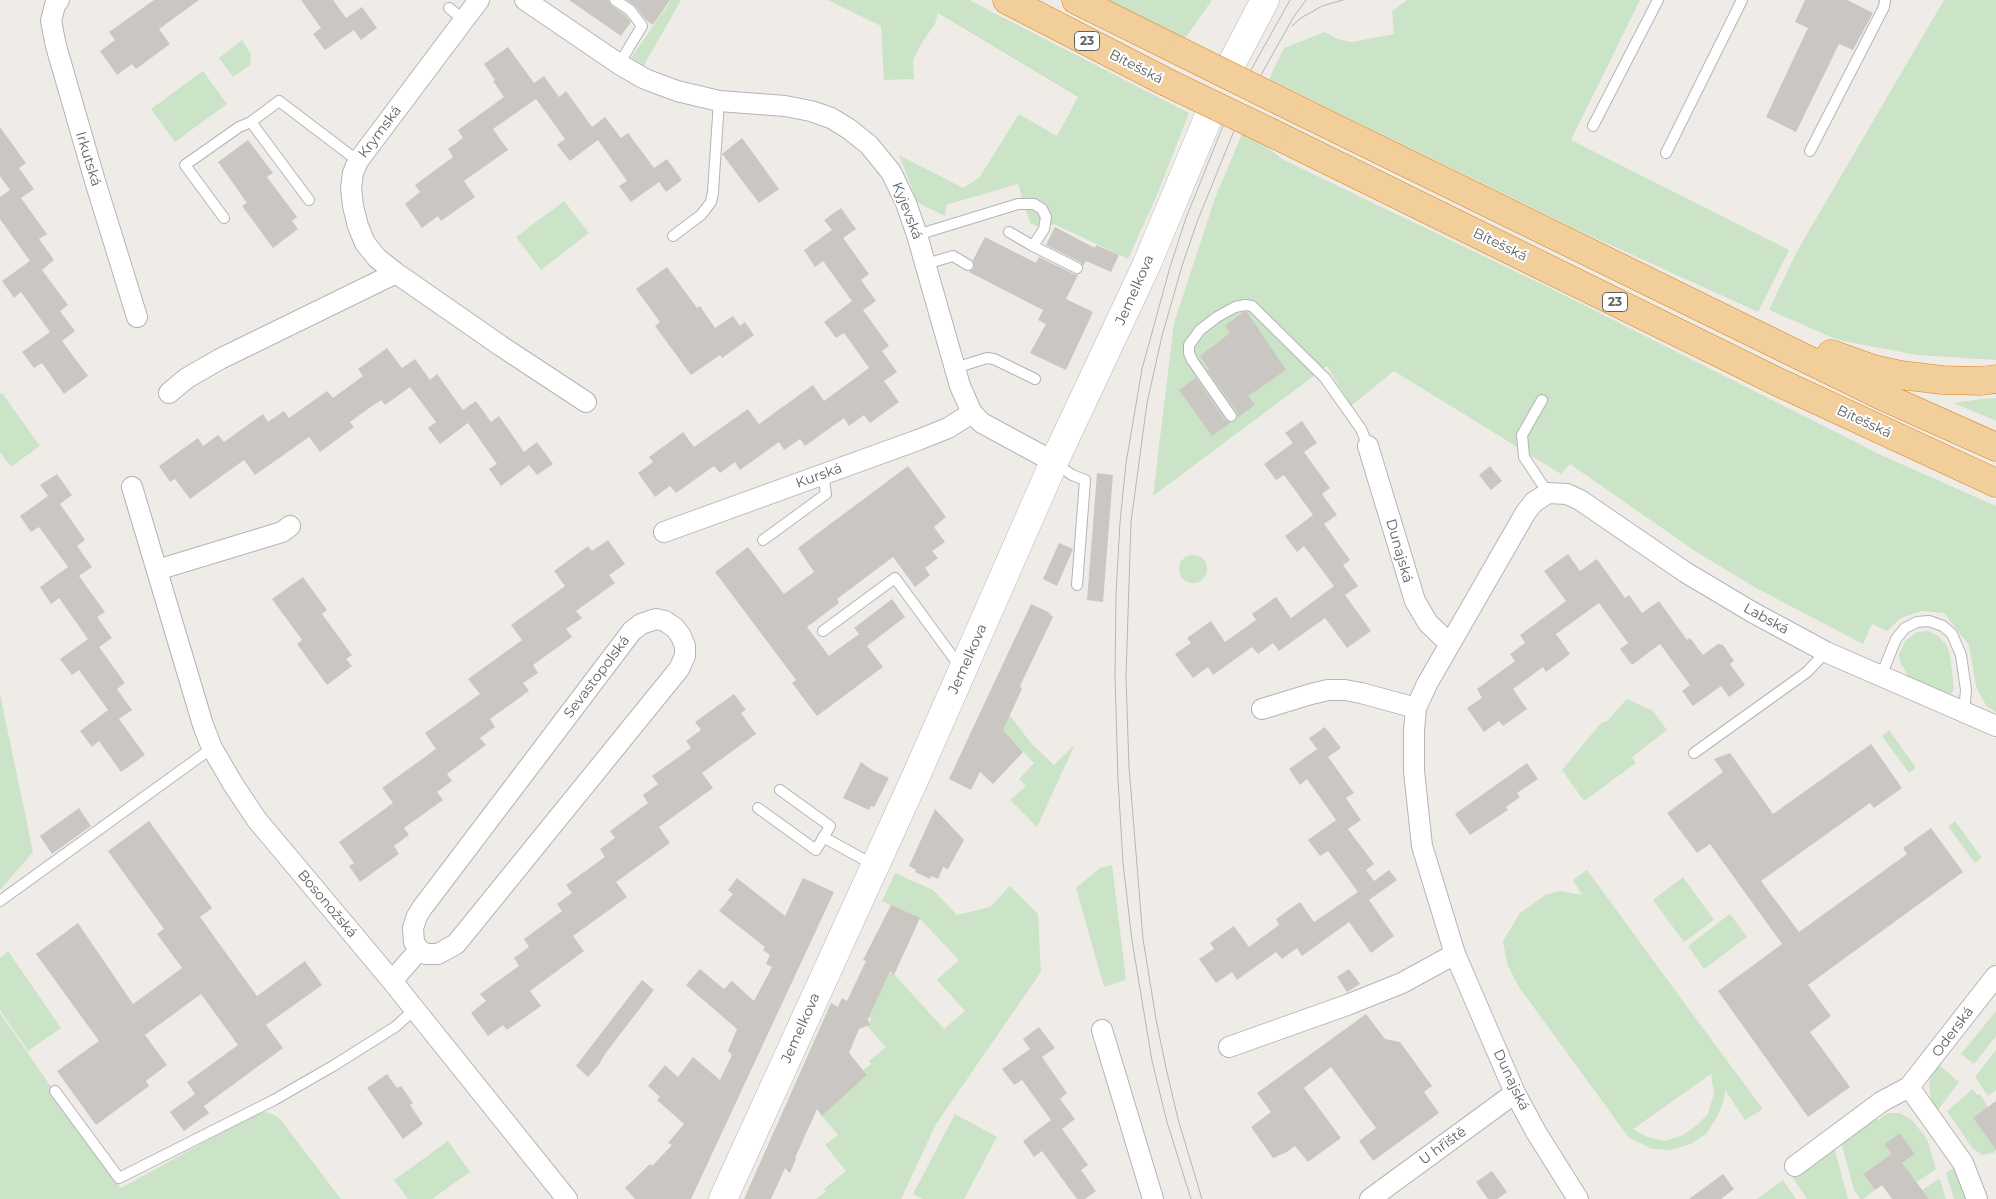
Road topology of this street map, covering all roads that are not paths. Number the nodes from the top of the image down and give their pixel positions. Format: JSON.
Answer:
{"nodes":[{"id":1,"x":59,"y":0,"type":"edge"},
{"id":2,"x":479,"y":0,"type":"edge"},
{"id":3,"x":526,"y":0,"type":"edge"},
{"id":4,"x":615,"y":0,"type":"edge"},
{"id":5,"x":1007,"y":0,"type":"edge"},
{"id":6,"x":1076,"y":0,"type":"edge"},
{"id":7,"x":1265,"y":0,"type":"edge"},
{"id":8,"x":1658,"y":0,"type":"edge"},
{"id":9,"x":1742,"y":0,"type":"edge"},
{"id":10,"x":1885,"y":0,"type":"edge"},
{"id":11,"x":1233,"y":61,"type":"dead end"},
{"id":12,"x":619,"y":64,"type":"junction"},
{"id":13,"x":719,"y":101,"type":"junction"},
{"id":14,"x":1208,"y":118,"type":"dead end"},
{"id":15,"x":251,"y":122,"type":"junction"},
{"id":16,"x":1593,"y":126,"type":"dead end"},
{"id":17,"x":1810,"y":151,"type":"dead end"},
{"id":18,"x":1666,"y":153,"type":"dead end"},
{"id":19,"x":358,"y":161,"type":"junction"},
{"id":20,"x":309,"y":200,"type":"dead end"},
{"id":21,"x":224,"y":218,"type":"dead end"},
{"id":22,"x":1009,"y":232,"type":"dead end"},
{"id":23,"x":917,"y":235,"type":"junction"},
{"id":24,"x":673,"y":236,"type":"dead end"},
{"id":25,"x":1033,"y":246,"type":"junction"},
{"id":26,"x":926,"y":264,"type":"junction"},
{"id":27,"x":968,"y":264,"type":"dead end"},
{"id":28,"x":1076,"y":268,"type":"dead end"},
{"id":29,"x":396,"y":273,"type":"junction"},
{"id":30,"x":137,"y":317,"type":"dead end"},
{"id":31,"x":1741,"y":328,"type":"junction"},
{"id":32,"x":955,"y":368,"type":"junction"},
{"id":33,"x":1035,"y":379,"type":"dead end"},
{"id":34,"x":1996,"y":379,"type":"edge"},
{"id":35,"x":169,"y":394,"type":"dead end"},
{"id":36,"x":1542,"y":400,"type":"dead end"},
{"id":37,"x":586,"y":402,"type":"dead end"},
{"id":38,"x":972,"y":413,"type":"junction"},
{"id":39,"x":1231,"y":416,"type":"dead end"},
{"id":40,"x":1368,"y":446,"type":"joint"},
{"id":41,"x":1996,"y":447,"type":"edge"},
{"id":42,"x":1054,"y":462,"type":"junction"},
{"id":43,"x":823,"y":474,"type":"junction"},
{"id":44,"x":1996,"y":483,"type":"edge"},
{"id":45,"x":132,"y":488,"type":"dead end"},
{"id":46,"x":1548,"y":493,"type":"junction"},
{"id":47,"x":290,"y":526,"type":"dead end"},
{"id":48,"x":664,"y":532,"type":"dead end"},
{"id":49,"x":763,"y":540,"type":"dead end"},
{"id":50,"x":157,"y":570,"type":"junction"},
{"id":51,"x":1077,"y":585,"type":"dead end"},
{"id":52,"x":823,"y":632,"type":"dead end"},
{"id":53,"x":1450,"y":644,"type":"junction"},
{"id":54,"x":1826,"y":652,"type":"junction"},
{"id":55,"x":963,"y":670,"type":"junction"},
{"id":56,"x":1881,"y":676,"type":"junction"},
{"id":57,"x":1416,"y":708,"type":"junction"},
{"id":58,"x":1262,"y":709,"type":"dead end"},
{"id":59,"x":1964,"y":712,"type":"junction"},
{"id":60,"x":1996,"y":726,"type":"edge"},
{"id":61,"x":212,"y":748,"type":"junction"},
{"id":62,"x":1694,"y":753,"type":"dead end"},
{"id":63,"x":780,"y":790,"type":"dead end"},
{"id":64,"x":758,"y":808,"type":"dead end"},
{"id":65,"x":823,"y":837,"type":"junction"},
{"id":66,"x":874,"y":866,"type":"junction"},
{"id":67,"x":0,"y":901,"type":"edge"},
{"id":68,"x":419,"y":950,"type":"junction"},
{"id":69,"x":1455,"y":954,"type":"junction"},
{"id":70,"x":1996,"y":976,"type":"edge"},
{"id":71,"x":392,"y":981,"type":"junction"},
{"id":72,"x":414,"y":1010,"type":"junction"},
{"id":73,"x":1102,"y":1030,"type":"dead end"},
{"id":74,"x":1229,"y":1047,"type":"dead end"},
{"id":75,"x":1909,"y":1087,"type":"junction"},
{"id":76,"x":55,"y":1090,"type":"dead end"},
{"id":77,"x":1515,"y":1093,"type":"junction"},
{"id":78,"x":1795,"y":1166,"type":"dead end"},
{"id":79,"x":567,"y":1199,"type":"edge"},
{"id":80,"x":723,"y":1199,"type":"edge"},
{"id":81,"x":1153,"y":1199,"type":"edge"},
{"id":82,"x":1370,"y":1199,"type":"edge"},
{"id":83,"x":1578,"y":1199,"type":"edge"},
{"id":84,"x":1977,"y":1199,"type":"edge"}],
"edges":[{"from":1,"to":30,"type":"street","name":"Irkutská"},
{"from":2,"to":19,"type":"street","name":"Krymská"},
{"from":3,"to":12,"type":"street","name":"Kyjevská"},
{"from":4,"to":12,"type":"lane"},
{"from":5,"to":44,"type":"highway","name":"Bítešská","number":"23","bridge":true},
{"from":6,"to":31,"type":"highway","number":"23","bridge":true},
{"from":7,"to":11,"type":"street"},
{"from":8,"to":16,"type":"lane"},
{"from":9,"to":18,"type":"lane"},
{"from":10,"to":17,"type":"lane"},
{"from":12,"to":13,"type":"street","name":"Kyjevská"},
{"from":13,"to":23,"type":"street","name":"Kyjevská"},
{"from":13,"to":24,"type":"lane"},
{"from":14,"to":42,"type":"street","name":"Jemelkova"},
{"from":15,"to":19,"type":"lane"},
{"from":15,"to":20,"type":"lane"},
{"from":15,"to":21,"type":"lane"},
{"from":19,"to":29,"type":"street","name":"Krymská"},
{"from":22,"to":25,"type":"lane"},
{"from":23,"to":25,"type":"lane"},
{"from":23,"to":26,"type":"street","name":"Kyjevská"},
{"from":25,"to":28,"type":"lane"},
{"from":26,"to":27,"type":"lane"},
{"from":26,"to":32,"type":"street","name":"Kyjevská"},
{"from":29,"to":35,"type":"street"},
{"from":29,"to":37,"type":"street","name":"Krymská"},
{"from":31,"to":34,"type":"highway"},
{"from":31,"to":41,"type":"highway","number":"23"},
{"from":32,"to":33,"type":"lane"},
{"from":32,"to":38,"type":"street","name":"Kyjevská"},
{"from":36,"to":46,"type":"lane"},
{"from":38,"to":42,"type":"street","name":"Kyjevská"},
{"from":38,"to":43,"type":"street","name":"Kurská"},
{"from":39,"to":40,"type":"lane"},
{"from":40,"to":53,"type":"street","name":"Dunajská"},
{"from":42,"to":51,"type":"lane"},
{"from":42,"to":55,"type":"street","name":"Jemelkova"},
{"from":43,"to":48,"type":"street","name":"Kurská"},
{"from":43,"to":49,"type":"lane"},
{"from":45,"to":50,"type":"street","name":"Bosonožská"},
{"from":46,"to":53,"type":"street","name":"Dunajská"},
{"from":46,"to":54,"type":"street","name":"Labská"},
{"from":47,"to":50,"type":"street"},
{"from":50,"to":61,"type":"street","name":"Bosonožská"},
{"from":52,"to":55,"type":"lane"},
{"from":53,"to":57,"type":"street","name":"Dunajská"},
{"from":54,"to":56,"type":"street","name":"Labská"},
{"from":54,"to":62,"type":"lane"},
{"from":55,"to":66,"type":"street","name":"Jemelkova"},
{"from":56,"to":59,"type":"street","name":"Labská"},
{"from":56,"to":59,"type":"lane"},
{"from":57,"to":58,"type":"street"},
{"from":57,"to":69,"type":"street","name":"Dunajská"},
{"from":59,"to":60,"type":"street","name":"Labská"},
{"from":61,"to":67,"type":"lane"},
{"from":61,"to":71,"type":"street","name":"Bosonožská"},
{"from":63,"to":65,"type":"lane"},
{"from":64,"to":65,"type":"lane"},
{"from":65,"to":66,"type":"lane"},
{"from":66,"to":80,"type":"street","name":"Jemelkova"},
{"from":68,"to":68,"type":"street","name":"Sevastopolská"},
{"from":68,"to":71,"type":"street"},
{"from":69,"to":74,"type":"street"},
{"from":69,"to":77,"type":"street","name":"Dunajská"},
{"from":70,"to":75,"type":"street","name":"Oderská"},
{"from":71,"to":72,"type":"street","name":"Bosonožská"},
{"from":72,"to":76,"type":"lane"},
{"from":72,"to":79,"type":"street","name":"Bosonožská"},
{"from":73,"to":81,"type":"street"},
{"from":75,"to":78,"type":"street","name":"Oderská"},
{"from":75,"to":84,"type":"street"},
{"from":77,"to":82,"type":"street","name":"U hřiště"},
{"from":77,"to":83,"type":"street","name":"Dunajská"}]}
